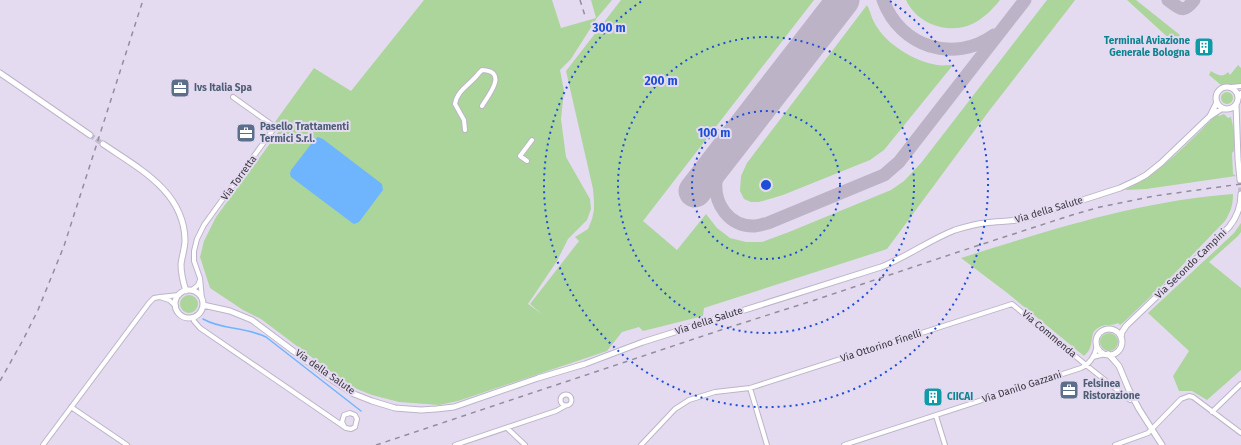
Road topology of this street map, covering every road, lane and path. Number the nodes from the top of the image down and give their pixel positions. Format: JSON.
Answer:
{"nodes":[{"id":1,"x":0,"y":72,"type":"edge"},
{"id":2,"x":1241,"y":86,"type":"edge"},
{"id":3,"x":1231,"y":87,"type":"junction"},
{"id":4,"x":1241,"y":93,"type":"edge"},
{"id":5,"x":233,"y":97,"type":"dead end"},
{"id":6,"x":1237,"y":101,"type":"junction"},
{"id":7,"x":1217,"y":102,"type":"junction"},
{"id":8,"x":482,"y":106,"type":"dead end"},
{"id":9,"x":1228,"y":109,"type":"junction"},
{"id":10,"x":1209,"y":117,"type":"junction"},
{"id":11,"x":1236,"y":120,"type":"junction"},
{"id":12,"x":465,"y":130,"type":"dead end"},
{"id":13,"x":90,"y":135,"type":"tunnel mouth"},
{"id":14,"x":532,"y":140,"type":"dead end"},
{"id":15,"x":103,"y":144,"type":"tunnel mouth"},
{"id":16,"x":527,"y":160,"type":"dead end"},
{"id":17,"x":1240,"y":180,"type":"dead end"},
{"id":18,"x":1241,"y":194,"type":"edge"},
{"id":19,"x":200,"y":278,"type":"junction"},
{"id":20,"x":192,"y":290,"type":"junction"},
{"id":21,"x":186,"y":291,"type":"junction"},
{"id":22,"x":179,"y":295,"type":"junction"},
{"id":23,"x":160,"y":297,"type":"junction"},
{"id":24,"x":202,"y":302,"type":"junction"},
{"id":25,"x":1012,"y":304,"type":"joint"},
{"id":26,"x":176,"y":306,"type":"junction"},
{"id":27,"x":193,"y":317,"type":"junction"},
{"id":28,"x":1126,"y":326,"type":"junction"},
{"id":29,"x":1111,"y":329,"type":"junction"},
{"id":30,"x":1121,"y":338,"type":"junction"},
{"id":31,"x":1097,"y":346,"type":"junction"},
{"id":32,"x":1119,"y":349,"type":"junction"},
{"id":33,"x":1106,"y":354,"type":"junction"},
{"id":34,"x":1093,"y":357,"type":"junction"},
{"id":35,"x":1086,"y":365,"type":"junction"},
{"id":36,"x":1119,"y":366,"type":"junction"},
{"id":37,"x":1241,"y":384,"type":"edge"},
{"id":38,"x":750,"y":388,"type":"junction"},
{"id":39,"x":1130,"y":400,"type":"dead end"},
{"id":40,"x":565,"y":406,"type":"dead end"},
{"id":41,"x":71,"y":407,"type":"junction"},
{"id":42,"x":1212,"y":412,"type":"junction"},
{"id":43,"x":936,"y":416,"type":"junction"},
{"id":44,"x":343,"y":417,"type":"junction"},
{"id":45,"x":332,"y":419,"type":"junction"},
{"id":46,"x":344,"y":426,"type":"junction"},
{"id":47,"x":507,"y":428,"type":"junction"},
{"id":48,"x":1152,"y":429,"type":"junction"},
{"id":49,"x":1241,"y":433,"type":"edge"},
{"id":50,"x":44,"y":445,"type":"edge"},
{"id":51,"x":127,"y":445,"type":"edge"},
{"id":52,"x":455,"y":445,"type":"edge"},
{"id":53,"x":525,"y":445,"type":"edge"},
{"id":54,"x":641,"y":445,"type":"edge"},
{"id":55,"x":767,"y":445,"type":"edge"},
{"id":56,"x":844,"y":445,"type":"edge"},
{"id":57,"x":945,"y":445,"type":"edge"},
{"id":58,"x":1115,"y":445,"type":"edge"},
{"id":59,"x":1162,"y":445,"type":"edge"}],
"edges":[{"from":1,"to":13,"type":"street"},
{"from":2,"to":3,"type":"street"},
{"from":3,"to":6,"type":"street"},
{"from":3,"to":7,"type":"street"},
{"from":4,"to":6,"type":"street"},
{"from":5,"to":19,"type":"street","name":"Via Torretta"},
{"from":6,"to":9,"type":"street"},
{"from":6,"to":11,"type":"street"},
{"from":7,"to":9,"type":"street"},
{"from":7,"to":10,"type":"street","name":"Via della Salute"},
{"from":8,"to":12,"type":"street"},
{"from":9,"to":10,"type":"street","name":"Via della Salute"},
{"from":9,"to":11,"type":"street"},
{"from":10,"to":24,"type":"street","name":"Via della Salute"},
{"from":11,"to":17,"type":"street"},
{"from":14,"to":16,"type":"street"},
{"from":15,"to":21,"type":"street"},
{"from":18,"to":28,"type":"street","name":"Via Secondo Campini"},
{"from":19,"to":20,"type":"street"},
{"from":19,"to":24,"type":"street","name":"Via Torretta"},
{"from":20,"to":21,"type":"street"},
{"from":20,"to":24,"type":"street","name":"Via della Salute"},
{"from":21,"to":22,"type":"street"},
{"from":22,"to":23,"type":"street"},
{"from":22,"to":26,"type":"street"},
{"from":23,"to":26,"type":"street"},
{"from":23,"to":41,"type":"street"},
{"from":24,"to":27,"type":"street"},
{"from":25,"to":35,"type":"street","name":"Via Commenda"},
{"from":25,"to":38,"type":"street","name":"Via Ottorino Finelli"},
{"from":26,"to":27,"type":"street"},
{"from":27,"to":45,"type":"street"},
{"from":28,"to":29,"type":"street"},
{"from":28,"to":30,"type":"street","name":"Via Secondo Campini"},
{"from":29,"to":30,"type":"street"},
{"from":29,"to":31,"type":"street"},
{"from":30,"to":32,"type":"street"},
{"from":31,"to":33,"type":"street"},
{"from":31,"to":34,"type":"street","name":"Via Commenda"},
{"from":32,"to":33,"type":"street"},
{"from":32,"to":36,"type":"street"},
{"from":33,"to":34,"type":"street"},
{"from":33,"to":36,"type":"street"},
{"from":34,"to":35,"type":"street","name":"Via Commenda"},
{"from":35,"to":39,"type":"street","name":"Via Commenda"},
{"from":35,"to":43,"type":"street","name":"Via Danilo Gazzani"},
{"from":36,"to":48,"type":"street"},
{"from":37,"to":42,"type":"street"},
{"from":38,"to":54,"type":"street","name":"Via Ottorino Finelli"},
{"from":38,"to":55,"type":"street"},
{"from":40,"to":47,"type":"street"},
{"from":41,"to":50,"type":"street"},
{"from":41,"to":51,"type":"street"},
{"from":42,"to":48,"type":"street"},
{"from":42,"to":49,"type":"street"},
{"from":43,"to":56,"type":"street","name":"Via Danilo Gazzani"},
{"from":43,"to":57,"type":"street"},
{"from":44,"to":45,"type":"street"},
{"from":44,"to":46,"type":"street"},
{"from":44,"to":46,"type":"street"},
{"from":45,"to":46,"type":"street"},
{"from":47,"to":52,"type":"street"},
{"from":47,"to":53,"type":"street"},
{"from":48,"to":58,"type":"street"},
{"from":48,"to":59,"type":"street"}]}
